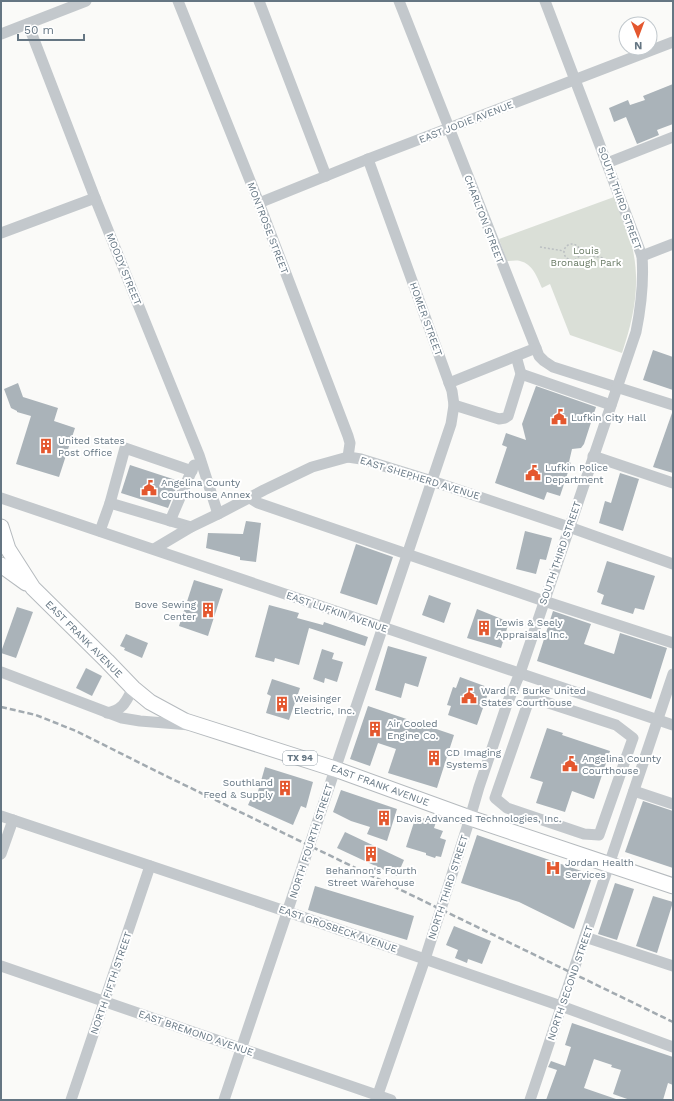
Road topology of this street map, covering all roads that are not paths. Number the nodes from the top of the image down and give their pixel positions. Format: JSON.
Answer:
{"nodes":[{"id":1,"x":86,"y":1,"type":"edge"},
{"id":2,"x":178,"y":1,"type":"edge"},
{"id":3,"x":259,"y":1,"type":"edge"},
{"id":4,"x":400,"y":1,"type":"edge"},
{"id":5,"x":545,"y":1,"type":"edge"},
{"id":6,"x":28,"y":24,"type":"junction"},
{"id":7,"x":1,"y":34,"type":"edge"},
{"id":8,"x":673,"y":42,"type":"edge"},
{"id":9,"x":575,"y":79,"type":"junction"},
{"id":10,"x":449,"y":129,"type":"junction"},
{"id":11,"x":673,"y":138,"type":"edge"},
{"id":12,"x":368,"y":159,"type":"junction"},
{"id":13,"x":607,"y":163,"type":"junction"},
{"id":14,"x":326,"y":176,"type":"junction"},
{"id":15,"x":95,"y":198,"type":"junction"},
{"id":16,"x":259,"y":203,"type":"junction"},
{"id":17,"x":1,"y":233,"type":"edge"},
{"id":18,"x":673,"y":244,"type":"edge"},
{"id":19,"x":642,"y":256,"type":"junction"},
{"id":20,"x":536,"y":348,"type":"junction"},
{"id":21,"x":516,"y":356,"type":"junction"},
{"id":22,"x":521,"y":374,"type":"junction"},
{"id":23,"x":449,"y":383,"type":"junction"},
{"id":24,"x":617,"y":388,"type":"junction"},
{"id":25,"x":454,"y":405,"type":"junction"},
{"id":26,"x":611,"y":405,"type":"junction"},
{"id":27,"x":673,"y":405,"type":"edge"},
{"id":28,"x":198,"y":455,"type":"junction"},
{"id":29,"x":593,"y":456,"type":"junction"},
{"id":30,"x":348,"y":457,"type":"junction"},
{"id":31,"x":192,"y":471,"type":"junction"},
{"id":32,"x":432,"y":481,"type":"junction"},
{"id":33,"x":673,"y":483,"type":"edge"},
{"id":34,"x":1,"y":498,"type":"edge"},
{"id":35,"x":250,"y":498,"type":"junction"},
{"id":36,"x":110,"y":503,"type":"junction"},
{"id":37,"x":218,"y":514,"type":"junction"},
{"id":38,"x":170,"y":521,"type":"junction"},
{"id":39,"x":1,"y":527,"type":"edge"},
{"id":40,"x":191,"y":527,"type":"junction"},
{"id":41,"x":569,"y":527,"type":"junction"},
{"id":42,"x":100,"y":531,"type":"junction"},
{"id":43,"x":154,"y":549,"type":"junction"},
{"id":44,"x":408,"y":555,"type":"junction"},
{"id":45,"x":673,"y":564,"type":"edge"},
{"id":46,"x":1,"y":565,"type":"edge"},
{"id":47,"x":33,"y":588,"type":"junction"},
{"id":48,"x":544,"y":601,"type":"junction"},
{"id":49,"x":384,"y":628,"type":"junction"},
{"id":50,"x":673,"y":643,"type":"edge"},
{"id":51,"x":1,"y":672,"type":"edge"},
{"id":52,"x":520,"y":673,"type":"junction"},
{"id":53,"x":673,"y":674,"type":"edge"},
{"id":54,"x":132,"y":688,"type":"junction"},
{"id":55,"x":530,"y":697,"type":"junction"},
{"id":56,"x":506,"y":704,"type":"junction"},
{"id":57,"x":107,"y":712,"type":"junction"},
{"id":58,"x":658,"y":720,"type":"junction"},
{"id":59,"x":673,"y":725,"type":"edge"},
{"id":60,"x":204,"y":727,"type":"junction"},
{"id":61,"x":633,"y":738,"type":"junction"},
{"id":62,"x":648,"y":749,"type":"junction"},
{"id":63,"x":335,"y":769,"type":"junction"},
{"id":64,"x":479,"y":786,"type":"junction"},
{"id":65,"x":634,"y":790,"type":"junction"},
{"id":66,"x":495,"y":798,"type":"junction"},
{"id":67,"x":673,"y":804,"type":"edge"},
{"id":68,"x":1,"y":816,"type":"edge"},
{"id":69,"x":470,"y":818,"type":"junction"},
{"id":70,"x":13,"y":820,"type":"junction"},
{"id":71,"x":599,"y":835,"type":"junction"},
{"id":72,"x":618,"y":836,"type":"junction"},
{"id":73,"x":1,"y":854,"type":"edge"},
{"id":74,"x":609,"y":865,"type":"junction"},
{"id":75,"x":150,"y":866,"type":"junction"},
{"id":76,"x":673,"y":886,"type":"edge"},
{"id":77,"x":288,"y":912,"type":"junction"},
{"id":78,"x":585,"y":938,"type":"junction"},
{"id":79,"x":425,"y":959,"type":"junction"},
{"id":80,"x":1,"y":966,"type":"edge"},
{"id":81,"x":673,"y":966,"type":"edge"},
{"id":82,"x":104,"y":1002,"type":"junction"},
{"id":83,"x":562,"y":1006,"type":"junction"},
{"id":84,"x":673,"y":1047,"type":"edge"},
{"id":85,"x":241,"y":1048,"type":"junction"},
{"id":86,"x":376,"y":1098,"type":"edge"},
{"id":87,"x":71,"y":1100,"type":"edge"},
{"id":88,"x":224,"y":1100,"type":"edge"},
{"id":89,"x":391,"y":1100,"type":"edge"},
{"id":90,"x":530,"y":1100,"type":"edge"}],
"edges":[{"from":1,"to":6,"type":"street"},
{"from":2,"to":16,"type":"street","name":"MONTROSE STREET"},
{"from":3,"to":14,"type":"street"},
{"from":4,"to":10,"type":"street","name":"CHARLTON STREET"},
{"from":5,"to":9,"type":"street","name":"SOUTH THIRD STREET"},
{"from":6,"to":7,"type":"street"},
{"from":6,"to":15,"type":"street","name":"MOODY STREET"},
{"from":8,"to":9,"type":"street","name":"EAST JODIE AVENUE"},
{"from":9,"to":10,"type":"street","name":"EAST JODIE AVENUE"},
{"from":9,"to":13,"type":"street","name":"SOUTH THIRD STREET"},
{"from":10,"to":12,"type":"street","name":"EAST JODIE AVENUE"},
{"from":10,"to":20,"type":"street","name":"CHARLTON STREET"},
{"from":11,"to":13,"type":"street"},
{"from":12,"to":14,"type":"street","name":"EAST JODIE AVENUE"},
{"from":12,"to":23,"type":"street","name":"HOMER STREET"},
{"from":13,"to":19,"type":"street","name":"SOUTH THIRD STREET"},
{"from":14,"to":16,"type":"street","name":"EAST JODIE AVENUE"},
{"from":15,"to":17,"type":"street"},
{"from":15,"to":28,"type":"street","name":"MOODY STREET"},
{"from":16,"to":30,"type":"street","name":"MONTROSE STREET"},
{"from":18,"to":19,"type":"street"},
{"from":19,"to":24,"type":"street","name":"SOUTH THIRD STREET"},
{"from":20,"to":21,"type":"street"},
{"from":20,"to":24,"type":"street","name":"CHARLTON STREET"},
{"from":21,"to":22,"type":"street"},
{"from":21,"to":23,"type":"street"},
{"from":22,"to":25,"type":"street"},
{"from":22,"to":26,"type":"street"},
{"from":23,"to":25,"type":"street","name":"HOMER STREET"},
{"from":24,"to":26,"type":"street","name":"SOUTH THIRD STREET"},
{"from":24,"to":27,"type":"street","name":"CHARLTON STREET"},
{"from":25,"to":32,"type":"street","name":"HOMER STREET"},
{"from":26,"to":29,"type":"street","name":"SOUTH THIRD STREET"},
{"from":28,"to":31,"type":"street"},
{"from":28,"to":37,"type":"street","name":"MOODY STREET"},
{"from":29,"to":33,"type":"street"},
{"from":29,"to":41,"type":"street","name":"SOUTH THIRD STREET"},
{"from":30,"to":32,"type":"street","name":"EAST SHEPHERD AVENUE"},
{"from":30,"to":35,"type":"street","name":"EAST SHEPHERD AVENUE"},
{"from":31,"to":36,"type":"street"},
{"from":31,"to":38,"type":"street"},
{"from":32,"to":41,"type":"street","name":"EAST SHEPHERD AVENUE"},
{"from":32,"to":44,"type":"street","name":"HOMER STREET"},
{"from":34,"to":42,"type":"street","name":"EAST LUFKIN AVENUE"},
{"from":35,"to":37,"type":"street","name":"EAST SHEPHERD AVENUE"},
{"from":35,"to":44,"type":"street"},
{"from":36,"to":38,"type":"street"},
{"from":36,"to":42,"type":"street"},
{"from":37,"to":40,"type":"street","name":"EAST SHEPHERD AVENUE"},
{"from":38,"to":40,"type":"street"},
{"from":39,"to":47,"type":"main road","name":"EAST FRANK AVENUE","number":"TX 94"},
{"from":40,"to":43,"type":"street","name":"EAST SHEPHERD AVENUE"},
{"from":41,"to":45,"type":"street","name":"EAST SHEPHERD AVENUE"},
{"from":41,"to":48,"type":"street","name":"SOUTH THIRD STREET"},
{"from":42,"to":43,"type":"street","name":"EAST LUFKIN AVENUE"},
{"from":43,"to":49,"type":"street","name":"EAST LUFKIN AVENUE"},
{"from":44,"to":48,"type":"street"},
{"from":44,"to":49,"type":"street","name":"NORTH FOURTH STREET"},
{"from":46,"to":47,"type":"main road","number":"TX 94"},
{"from":47,"to":54,"type":"main road","name":"EAST FRANK AVENUE","number":"TX 94"},
{"from":48,"to":50,"type":"street"},
{"from":48,"to":52,"type":"street","name":"SOUTH THIRD STREET"},
{"from":49,"to":52,"type":"street","name":"EAST LUFKIN AVENUE"},
{"from":49,"to":63,"type":"street","name":"NORTH FOURTH STREET"},
{"from":51,"to":57,"type":"street"},
{"from":52,"to":56,"type":"street","name":"NORTH THIRD STREET"},
{"from":52,"to":58,"type":"street","name":"EAST LUFKIN AVENUE"},
{"from":53,"to":58,"type":"street","name":"NORTH SECOND STREET"},
{"from":54,"to":57,"type":"street"},
{"from":54,"to":60,"type":"main road","name":"EAST FRANK AVENUE","number":"TX 94"},
{"from":55,"to":56,"type":"street"},
{"from":55,"to":61,"type":"street"},
{"from":55,"to":66,"type":"street"},
{"from":56,"to":64,"type":"street","name":"NORTH THIRD STREET"},
{"from":57,"to":60,"type":"street"},
{"from":58,"to":59,"type":"street","name":"EAST LUFKIN AVENUE"},
{"from":58,"to":62,"type":"street","name":"NORTH SECOND STREET"},
{"from":60,"to":63,"type":"main road","name":"EAST FRANK AVENUE","number":"TX 94"},
{"from":61,"to":62,"type":"street"},
{"from":61,"to":71,"type":"street"},
{"from":62,"to":65,"type":"street","name":"NORTH SECOND STREET"},
{"from":63,"to":69,"type":"main road","name":"EAST FRANK AVENUE","number":"TX 94"},
{"from":63,"to":77,"type":"street","name":"NORTH FOURTH STREET"},
{"from":64,"to":66,"type":"street"},
{"from":64,"to":69,"type":"street","name":"NORTH THIRD STREET"},
{"from":65,"to":67,"type":"street"},
{"from":65,"to":72,"type":"street","name":"NORTH SECOND STREET"},
{"from":66,"to":71,"type":"street"},
{"from":68,"to":70,"type":"street","name":"EAST GROSBECK AVENUE"},
{"from":69,"to":74,"type":"main road","name":"EAST FRANK AVENUE","number":"TX 94"},
{"from":69,"to":79,"type":"street","name":"NORTH THIRD STREET"},
{"from":70,"to":73,"type":"street"},
{"from":70,"to":75,"type":"street","name":"EAST GROSBECK AVENUE"},
{"from":71,"to":72,"type":"street"},
{"from":72,"to":74,"type":"street","name":"NORTH SECOND STREET"},
{"from":74,"to":76,"type":"main road","name":"EAST FRANK AVENUE","number":"TX 94"},
{"from":74,"to":78,"type":"street","name":"NORTH SECOND STREET"},
{"from":75,"to":77,"type":"street","name":"EAST GROSBECK AVENUE"},
{"from":75,"to":82,"type":"street","name":"NORTH FIFTH STREET"},
{"from":77,"to":79,"type":"street","name":"EAST GROSBECK AVENUE"},
{"from":77,"to":85,"type":"street","name":"NORTH FOURTH STREET"},
{"from":78,"to":81,"type":"street"},
{"from":78,"to":83,"type":"street","name":"NORTH SECOND STREET"},
{"from":79,"to":83,"type":"street","name":"EAST GROSBECK AVENUE"},
{"from":79,"to":86,"type":"street","name":"NORTH THIRD STREET"},
{"from":80,"to":82,"type":"street","name":"EAST BREMOND AVENUE"},
{"from":82,"to":85,"type":"street","name":"EAST BREMOND AVENUE"},
{"from":82,"to":87,"type":"street","name":"NORTH FIFTH STREET"},
{"from":83,"to":84,"type":"street","name":"EAST GROSBECK AVENUE"},
{"from":83,"to":90,"type":"street","name":"NORTH SECOND STREET"},
{"from":85,"to":86,"type":"street","name":"EAST BREMOND AVENUE"},
{"from":85,"to":88,"type":"street","name":"NORTH FOURTH STREET"},
{"from":86,"to":89,"type":"street","name":"EAST BREMOND AVENUE"}]}
